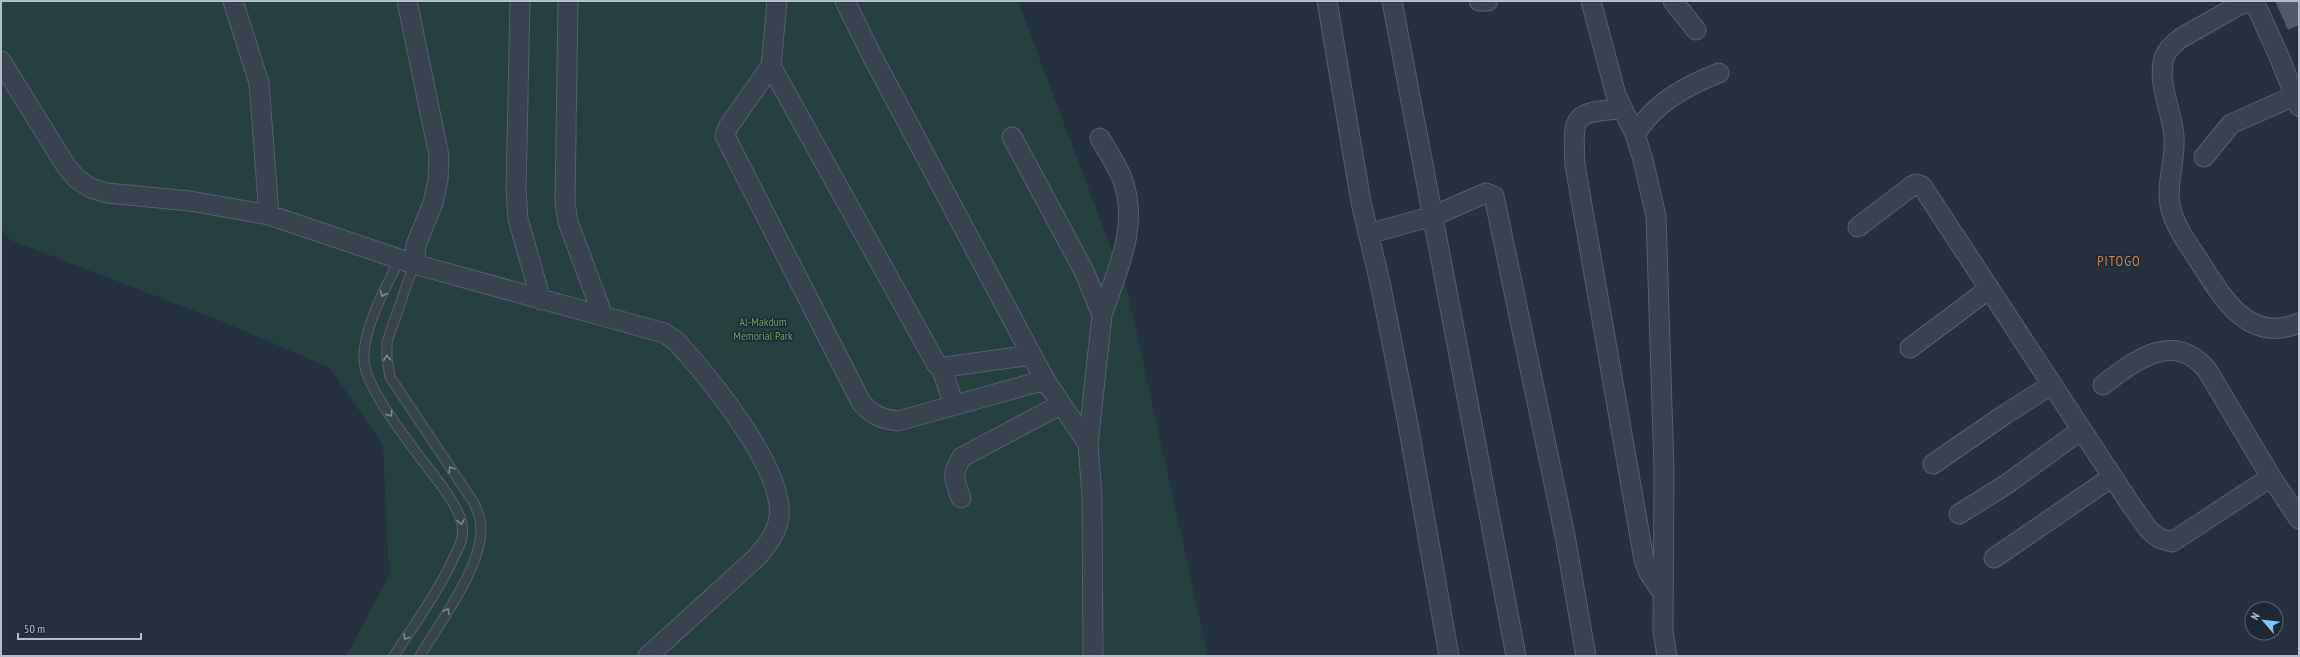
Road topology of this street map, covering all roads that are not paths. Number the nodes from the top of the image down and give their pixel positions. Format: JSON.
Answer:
{"nodes":[{"id":1,"x":233,"y":1,"type":"edge"},
{"id":2,"x":407,"y":1,"type":"edge"},
{"id":3,"x":520,"y":1,"type":"edge"},
{"id":4,"x":568,"y":1,"type":"edge"},
{"id":5,"x":777,"y":1,"type":"edge"},
{"id":6,"x":845,"y":1,"type":"edge"},
{"id":7,"x":1328,"y":1,"type":"edge"},
{"id":8,"x":1392,"y":1,"type":"edge"},
{"id":9,"x":1478,"y":1,"type":"edge"},
{"id":10,"x":1488,"y":1,"type":"edge"},
{"id":11,"x":1591,"y":1,"type":"edge"},
{"id":12,"x":1674,"y":1,"type":"edge"},
{"id":13,"x":2253,"y":1,"type":"edge"},
{"id":14,"x":1696,"y":30,"type":"dead end"},
{"id":15,"x":1,"y":61,"type":"edge"},
{"id":16,"x":771,"y":66,"type":"junction"},
{"id":17,"x":1718,"y":72,"type":"dead end"},
{"id":18,"x":2297,"y":101,"type":"edge"},
{"id":19,"x":1622,"y":109,"type":"junction"},
{"id":20,"x":1635,"y":134,"type":"junction"},
{"id":21,"x":1012,"y":137,"type":"dead end"},
{"id":22,"x":1100,"y":138,"type":"dead end"},
{"id":23,"x":2204,"y":157,"type":"dead end"},
{"id":24,"x":269,"y":215,"type":"junction"},
{"id":25,"x":1433,"y":216,"type":"junction"},
{"id":26,"x":1858,"y":227,"type":"dead end"},
{"id":27,"x":1368,"y":234,"type":"junction"},
{"id":28,"x":407,"y":262,"type":"junction"},
{"id":29,"x":1989,"y":289,"type":"junction"},
{"id":30,"x":541,"y":300,"type":"junction"},
{"id":31,"x":1102,"y":315,"type":"junction"},
{"id":32,"x":603,"y":316,"type":"junction"},
{"id":33,"x":2299,"y":323,"type":"edge"},
{"id":34,"x":1910,"y":348,"type":"dead end"},
{"id":35,"x":1032,"y":355,"type":"junction"},
{"id":36,"x":941,"y":367,"type":"junction"},
{"id":37,"x":1045,"y":380,"type":"junction"},
{"id":38,"x":2051,"y":385,"type":"junction"},
{"id":39,"x":2103,"y":385,"type":"dead end"},
{"id":40,"x":1060,"y":405,"type":"junction"},
{"id":41,"x":954,"y":406,"type":"junction"},
{"id":42,"x":2080,"y":430,"type":"junction"},
{"id":43,"x":1088,"y":444,"type":"junction"},
{"id":44,"x":1933,"y":464,"type":"dead end"},
{"id":45,"x":2112,"y":477,"type":"junction"},
{"id":46,"x":2271,"y":477,"type":"junction"},
{"id":47,"x":962,"y":498,"type":"dead end"},
{"id":48,"x":1959,"y":514,"type":"dead end"},
{"id":49,"x":2299,"y":519,"type":"edge"},
{"id":50,"x":1994,"y":558,"type":"dead end"},
{"id":51,"x":1662,"y":592,"type":"junction"},
{"id":52,"x":394,"y":656,"type":"edge"},
{"id":53,"x":420,"y":656,"type":"edge"},
{"id":54,"x":648,"y":656,"type":"edge"},
{"id":55,"x":1093,"y":656,"type":"edge"},
{"id":56,"x":1449,"y":656,"type":"edge"},
{"id":57,"x":1516,"y":656,"type":"edge"},
{"id":58,"x":1586,"y":656,"type":"edge"},
{"id":59,"x":1667,"y":656,"type":"edge"}],
"edges":[{"from":1,"to":24,"type":"street"},
{"from":2,"to":28,"type":"street"},
{"from":3,"to":30,"type":"street"},
{"from":4,"to":32,"type":"street"},
{"from":5,"to":16,"type":"street"},
{"from":6,"to":35,"type":"street"},
{"from":7,"to":27,"type":"street"},
{"from":8,"to":25,"type":"street"},
{"from":9,"to":10,"type":"street"},
{"from":11,"to":19,"type":"street"},
{"from":12,"to":14,"type":"street"},
{"from":13,"to":18,"type":"street"},
{"from":13,"to":33,"type":"street"},
{"from":15,"to":24,"type":"street"},
{"from":16,"to":36,"type":"street"},
{"from":16,"to":41,"type":"street"},
{"from":17,"to":20,"type":"street"},
{"from":18,"to":23,"type":"street"},
{"from":19,"to":20,"type":"street"},
{"from":19,"to":51,"type":"street"},
{"from":20,"to":51,"type":"street"},
{"from":21,"to":31,"type":"street"},
{"from":22,"to":31,"type":"street"},
{"from":24,"to":28,"type":"street"},
{"from":25,"to":27,"type":"street"},
{"from":25,"to":57,"type":"street"},
{"from":25,"to":58,"type":"street"},
{"from":26,"to":29,"type":"street"},
{"from":27,"to":56,"type":"street"},
{"from":28,"to":30,"type":"street"},
{"from":28,"to":52,"type":"lane","one_way":true},
{"from":53,"to":28,"type":"lane","one_way":true},
{"from":29,"to":34,"type":"street"},
{"from":29,"to":38,"type":"street"},
{"from":30,"to":32,"type":"street"},
{"from":31,"to":43,"type":"street"},
{"from":32,"to":54,"type":"street"},
{"from":35,"to":36,"type":"street"},
{"from":35,"to":37,"type":"street"},
{"from":36,"to":41,"type":"street"},
{"from":37,"to":40,"type":"street"},
{"from":37,"to":41,"type":"street"},
{"from":38,"to":42,"type":"street"},
{"from":38,"to":44,"type":"street"},
{"from":39,"to":46,"type":"street"},
{"from":40,"to":43,"type":"street"},
{"from":40,"to":47,"type":"street"},
{"from":42,"to":45,"type":"street"},
{"from":42,"to":48,"type":"street"},
{"from":43,"to":55,"type":"street"},
{"from":45,"to":46,"type":"street"},
{"from":45,"to":50,"type":"street"},
{"from":46,"to":49,"type":"street"},
{"from":51,"to":59,"type":"street"}]}
